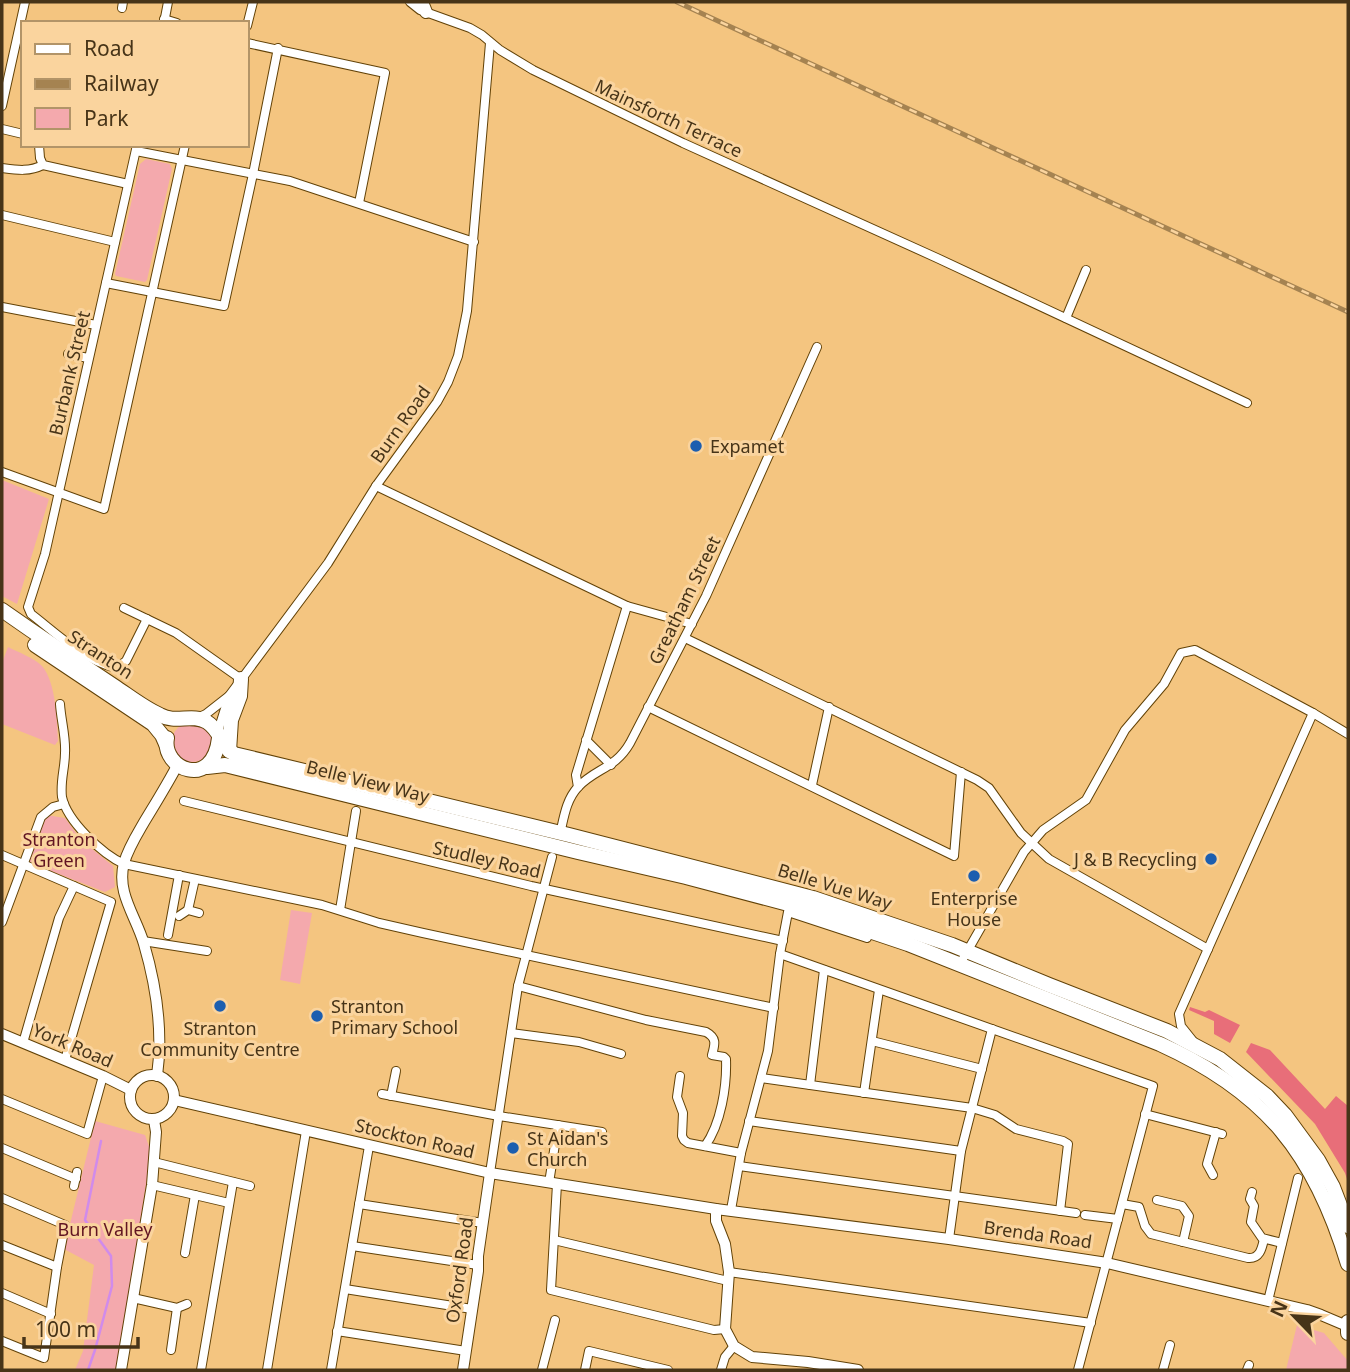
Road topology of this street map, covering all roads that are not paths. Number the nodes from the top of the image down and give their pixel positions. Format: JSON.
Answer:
{"nodes":[{"id":1,"x":25,"y":2,"type":"edge"},
{"id":2,"x":168,"y":2,"type":"edge"},
{"id":3,"x":253,"y":2,"type":"edge"},
{"id":4,"x":410,"y":2,"type":"edge"},
{"id":5,"x":424,"y":7,"type":"edge"},
{"id":6,"x":164,"y":21,"type":"edge"},
{"id":7,"x":248,"y":22,"type":"edge"},
{"id":8,"x":248,"y":43,"type":"edge"},
{"id":9,"x":490,"y":43,"type":"junction"},
{"id":10,"x":278,"y":48,"type":"junction"},
{"id":11,"x":2,"y":106,"type":"edge"},
{"id":12,"x":2,"y":129,"type":"edge"},
{"id":13,"x":21,"y":134,"type":"edge"},
{"id":14,"x":39,"y":147,"type":"edge"},
{"id":15,"x":185,"y":147,"type":"edge"},
{"id":16,"x":136,"y":148,"type":"edge"},
{"id":17,"x":182,"y":160,"type":"junction"},
{"id":18,"x":43,"y":165,"type":"junction"},
{"id":19,"x":2,"y":168,"type":"edge"},
{"id":20,"x":253,"y":174,"type":"junction"},
{"id":21,"x":128,"y":184,"type":"junction"},
{"id":22,"x":359,"y":204,"type":"junction"},
{"id":23,"x":2,"y":215,"type":"edge"},
{"id":24,"x":116,"y":242,"type":"junction"},
{"id":25,"x":474,"y":242,"type":"junction"},
{"id":26,"x":1086,"y":270,"type":"dead end"},
{"id":27,"x":106,"y":283,"type":"junction"},
{"id":28,"x":152,"y":291,"type":"junction"},
{"id":29,"x":2,"y":307,"type":"edge"},
{"id":30,"x":1066,"y":318,"type":"junction"},
{"id":31,"x":96,"y":325,"type":"junction"},
{"id":32,"x":817,"y":347,"type":"dead end"},
{"id":33,"x":68,"y":354,"type":"dead end"},
{"id":34,"x":88,"y":358,"type":"junction"},
{"id":35,"x":1247,"y":403,"type":"dead end"},
{"id":36,"x":2,"y":472,"type":"edge"},
{"id":37,"x":376,"y":486,"type":"junction"},
{"id":38,"x":58,"y":494,"type":"junction"},
{"id":39,"x":627,"y":606,"type":"junction"},
{"id":40,"x":124,"y":608,"type":"dead end"},
{"id":41,"x":2,"y":610,"type":"edge"},
{"id":42,"x":147,"y":619,"type":"junction"},
{"id":43,"x":2,"y":621,"type":"edge"},
{"id":44,"x":692,"y":624,"type":"junction"},
{"id":45,"x":685,"y":638,"type":"junction"},
{"id":46,"x":241,"y":679,"type":"junction"},
{"id":47,"x":229,"y":696,"type":"junction"},
{"id":48,"x":60,"y":704,"type":"dead end"},
{"id":49,"x":648,"y":707,"type":"junction"},
{"id":50,"x":829,"y":707,"type":"junction"},
{"id":51,"x":1313,"y":713,"type":"junction"},
{"id":52,"x":190,"y":719,"type":"junction"},
{"id":53,"x":1348,"y":734,"type":"edge"},
{"id":54,"x":219,"y":736,"type":"junction"},
{"id":55,"x":586,"y":740,"type":"junction"},
{"id":56,"x":166,"y":744,"type":"junction"},
{"id":57,"x":229,"y":751,"type":"junction"},
{"id":58,"x":178,"y":764,"type":"junction"},
{"id":59,"x":611,"y":765,"type":"junction"},
{"id":60,"x":207,"y":767,"type":"junction"},
{"id":61,"x":961,"y":772,"type":"junction"},
{"id":62,"x":812,"y":785,"type":"junction"},
{"id":63,"x":578,"y":787,"type":"junction"},
{"id":64,"x":184,"y":801,"type":"dead end"},
{"id":65,"x":64,"y":804,"type":"junction"},
{"id":66,"x":356,"y":811,"type":"dead end"},
{"id":67,"x":520,"y":838,"type":"joint"},
{"id":68,"x":1031,"y":842,"type":"junction"},
{"id":69,"x":351,"y":843,"type":"junction"},
{"id":70,"x":556,"y":846,"type":"junction"},
{"id":71,"x":2,"y":855,"type":"edge"},
{"id":72,"x":23,"y":864,"type":"junction"},
{"id":73,"x":124,"y":864,"type":"junction"},
{"id":74,"x":179,"y":875,"type":"junction"},
{"id":75,"x":194,"y":878,"type":"junction"},
{"id":76,"x":74,"y":886,"type":"junction"},
{"id":77,"x":543,"y":889,"type":"junction"},
{"id":78,"x":188,"y":910,"type":"junction"},
{"id":79,"x":340,"y":911,"type":"junction"},
{"id":80,"x":199,"y":913,"type":"dead end"},
{"id":81,"x":179,"y":916,"type":"dead end"},
{"id":82,"x":2,"y":920,"type":"edge"},
{"id":83,"x":168,"y":935,"type":"dead end"},
{"id":84,"x":867,"y":939,"type":"dead end"},
{"id":85,"x":143,"y":941,"type":"junction"},
{"id":86,"x":783,"y":941,"type":"junction"},
{"id":87,"x":1208,"y":949,"type":"junction"},
{"id":88,"x":207,"y":951,"type":"dead end"},
{"id":89,"x":780,"y":954,"type":"junction"},
{"id":90,"x":526,"y":956,"type":"junction"},
{"id":91,"x":963,"y":957,"type":"junction"},
{"id":92,"x":824,"y":970,"type":"junction"},
{"id":93,"x":518,"y":986,"type":"junction"},
{"id":94,"x":879,"y":990,"type":"junction"},
{"id":95,"x":774,"y":1008,"type":"junction"},
{"id":96,"x":992,"y":1029,"type":"junction"},
{"id":97,"x":511,"y":1033,"type":"junction"},
{"id":98,"x":2,"y":1034,"type":"edge"},
{"id":99,"x":872,"y":1041,"type":"junction"},
{"id":100,"x":23,"y":1043,"type":"junction"},
{"id":101,"x":1196,"y":1045,"type":"junction"},
{"id":102,"x":621,"y":1054,"type":"dead end"},
{"id":103,"x":65,"y":1060,"type":"junction"},
{"id":104,"x":982,"y":1069,"type":"junction"},
{"id":105,"x":396,"y":1071,"type":"dead end"},
{"id":106,"x":103,"y":1076,"type":"junction"},
{"id":107,"x":158,"y":1076,"type":"junction"},
{"id":108,"x":680,"y":1076,"type":"dead end"},
{"id":109,"x":761,"y":1077,"type":"junction"},
{"id":110,"x":810,"y":1085,"type":"junction"},
{"id":111,"x":131,"y":1090,"type":"junction"},
{"id":112,"x":864,"y":1093,"type":"junction"},
{"id":113,"x":2,"y":1098,"type":"edge"},
{"id":114,"x":174,"y":1100,"type":"junction"},
{"id":115,"x":972,"y":1108,"type":"junction"},
{"id":116,"x":1145,"y":1114,"type":"junction"},
{"id":117,"x":499,"y":1116,"type":"junction"},
{"id":118,"x":154,"y":1120,"type":"junction"},
{"id":119,"x":750,"y":1121,"type":"junction"},
{"id":120,"x":558,"y":1125,"type":"junction"},
{"id":121,"x":306,"y":1131,"type":"junction"},
{"id":122,"x":602,"y":1132,"type":"dead end"},
{"id":123,"x":369,"y":1146,"type":"junction"},
{"id":124,"x":705,"y":1146,"type":"junction"},
{"id":125,"x":2,"y":1148,"type":"edge"},
{"id":126,"x":961,"y":1151,"type":"junction"},
{"id":127,"x":741,"y":1153,"type":"junction"},
{"id":128,"x":154,"y":1163,"type":"junction"},
{"id":129,"x":739,"y":1166,"type":"junction"},
{"id":130,"x":490,"y":1173,"type":"junction"},
{"id":131,"x":1213,"y":1175,"type":"dead end"},
{"id":132,"x":1298,"y":1178,"type":"dead end"},
{"id":133,"x":76,"y":1179,"type":"dead end"},
{"id":134,"x":233,"y":1182,"type":"junction"},
{"id":135,"x":553,"y":1184,"type":"junction"},
{"id":136,"x":152,"y":1185,"type":"junction"},
{"id":137,"x":250,"y":1186,"type":"dead end"},
{"id":138,"x":1252,"y":1192,"type":"dead end"},
{"id":139,"x":195,"y":1195,"type":"junction"},
{"id":140,"x":955,"y":1196,"type":"junction"},
{"id":141,"x":2,"y":1198,"type":"edge"},
{"id":142,"x":1157,"y":1200,"type":"dead end"},
{"id":143,"x":229,"y":1203,"type":"junction"},
{"id":144,"x":1122,"y":1203,"type":"junction"},
{"id":145,"x":359,"y":1204,"type":"junction"},
{"id":146,"x":716,"y":1209,"type":"junction"},
{"id":147,"x":731,"y":1210,"type":"junction"},
{"id":148,"x":1060,"y":1211,"type":"junction"},
{"id":149,"x":1118,"y":1219,"type":"junction"},
{"id":150,"x":483,"y":1223,"type":"junction"},
{"id":151,"x":1348,"y":1226,"type":"edge"},
{"id":152,"x":1263,"y":1238,"type":"junction"},
{"id":153,"x":948,"y":1239,"type":"junction"},
{"id":154,"x":554,"y":1240,"type":"junction"},
{"id":155,"x":1183,"y":1242,"type":"junction"},
{"id":156,"x":1282,"y":1243,"type":"junction"},
{"id":157,"x":2,"y":1245,"type":"edge"},
{"id":158,"x":352,"y":1246,"type":"junction"},
{"id":159,"x":185,"y":1253,"type":"dead end"},
{"id":160,"x":1107,"y":1262,"type":"junction"},
{"id":161,"x":1348,"y":1264,"type":"edge"},
{"id":162,"x":478,"y":1265,"type":"junction"},
{"id":163,"x":57,"y":1266,"type":"junction"},
{"id":164,"x":728,"y":1276,"type":"junction"},
{"id":165,"x":345,"y":1289,"type":"junction"},
{"id":166,"x":2,"y":1293,"type":"edge"},
{"id":167,"x":133,"y":1298,"type":"junction"},
{"id":168,"x":1268,"y":1301,"type":"junction"},
{"id":169,"x":187,"y":1304,"type":"dead end"},
{"id":170,"x":177,"y":1308,"type":"junction"},
{"id":171,"x":472,"y":1309,"type":"junction"},
{"id":172,"x":51,"y":1314,"type":"junction"},
{"id":173,"x":555,"y":1320,"type":"dead end"},
{"id":174,"x":1091,"y":1323,"type":"junction"},
{"id":175,"x":1348,"y":1324,"type":"edge"},
{"id":176,"x":725,"y":1329,"type":"junction"},
{"id":177,"x":337,"y":1331,"type":"junction"},
{"id":178,"x":1348,"y":1333,"type":"edge"},
{"id":179,"x":2,"y":1341,"type":"edge"},
{"id":180,"x":1170,"y":1345,"type":"dead end"},
{"id":181,"x":734,"y":1346,"type":"junction"},
{"id":182,"x":171,"y":1350,"type":"dead end"},
{"id":183,"x":466,"y":1351,"type":"junction"},
{"id":184,"x":121,"y":1370,"type":"edge"},
{"id":185,"x":201,"y":1370,"type":"edge"},
{"id":186,"x":267,"y":1370,"type":"edge"},
{"id":187,"x":331,"y":1370,"type":"edge"},
{"id":188,"x":464,"y":1370,"type":"edge"},
{"id":189,"x":542,"y":1370,"type":"edge"},
{"id":190,"x":585,"y":1370,"type":"edge"},
{"id":191,"x":668,"y":1370,"type":"edge"},
{"id":192,"x":722,"y":1370,"type":"edge"},
{"id":193,"x":858,"y":1370,"type":"edge"},
{"id":194,"x":1078,"y":1370,"type":"edge"},
{"id":195,"x":1163,"y":1370,"type":"edge"}],
"edges":[{"from":1,"to":11,"type":"street"},
{"from":2,"to":6,"type":"street"},
{"from":3,"to":7,"type":"street"},
{"from":4,"to":5,"type":"street","name":"Mainsforth Terrace"},
{"from":5,"to":9,"type":"street","name":"Mainsforth Terrace"},
{"from":8,"to":10,"type":"street"},
{"from":9,"to":25,"type":"street","name":"Burn Road"},
{"from":9,"to":30,"type":"street","name":"Mainsforth Terrace"},
{"from":10,"to":20,"type":"street"},
{"from":10,"to":22,"type":"street"},
{"from":12,"to":13,"type":"street"},
{"from":14,"to":18,"type":"street"},
{"from":15,"to":17,"type":"street"},
{"from":16,"to":17,"type":"street"},
{"from":16,"to":21,"type":"street","name":"Burbank Street"},
{"from":17,"to":20,"type":"street"},
{"from":17,"to":28,"type":"street"},
{"from":18,"to":19,"type":"street"},
{"from":18,"to":21,"type":"street"},
{"from":20,"to":22,"type":"street"},
{"from":20,"to":28,"type":"street"},
{"from":21,"to":24,"type":"street","name":"Burbank Street"},
{"from":22,"to":25,"type":"street"},
{"from":23,"to":24,"type":"street"},
{"from":24,"to":27,"type":"street","name":"Burbank Street"},
{"from":25,"to":37,"type":"street","name":"Burn Road"},
{"from":26,"to":30,"type":"street"},
{"from":27,"to":28,"type":"street"},
{"from":27,"to":31,"type":"street","name":"Burbank Street"},
{"from":28,"to":38,"type":"street"},
{"from":29,"to":31,"type":"street"},
{"from":30,"to":35,"type":"street","name":"Mainsforth Terrace"},
{"from":31,"to":34,"type":"street","name":"Burbank Street"},
{"from":32,"to":44,"type":"street","name":"Greatham Street"},
{"from":33,"to":34,"type":"street"},
{"from":34,"to":38,"type":"street","name":"Burbank Street"},
{"from":36,"to":38,"type":"street"},
{"from":37,"to":39,"type":"street"},
{"from":37,"to":46,"type":"street","name":"Burn Road"},
{"from":38,"to":42,"type":"street","name":"Burbank Street"},
{"from":39,"to":44,"type":"street"},
{"from":39,"to":55,"type":"street"},
{"from":40,"to":42,"type":"street"},
{"from":41,"to":52,"type":"highway","name":"Stranton"},
{"from":42,"to":46,"type":"street"},
{"from":43,"to":56,"type":"highway","name":"Stranton"},
{"from":44,"to":45,"type":"street","name":"Greatham Street"},
{"from":45,"to":49,"type":"street","name":"Greatham Street"},
{"from":45,"to":50,"type":"street"},
{"from":46,"to":47,"type":"street","name":"Burn Road"},
{"from":46,"to":57,"type":"highway"},
{"from":47,"to":52,"type":"street","name":"Burn Road"},
{"from":47,"to":54,"type":"street","name":"Burn Road"},
{"from":48,"to":65,"type":"street"},
{"from":49,"to":59,"type":"street","name":"Greatham Street"},
{"from":49,"to":62,"type":"street"},
{"from":50,"to":61,"type":"street"},
{"from":50,"to":62,"type":"street"},
{"from":51,"to":53,"type":"street"},
{"from":51,"to":68,"type":"street"},
{"from":51,"to":87,"type":"street"},
{"from":52,"to":54,"type":"highway"},
{"from":52,"to":56,"type":"highway"},
{"from":54,"to":57,"type":"highway"},
{"from":54,"to":60,"type":"highway"},
{"from":55,"to":59,"type":"street"},
{"from":55,"to":63,"type":"street"},
{"from":56,"to":58,"type":"highway"},
{"from":57,"to":70,"type":"highway","name":"Belle Vue Way"},
{"from":58,"to":60,"type":"highway"},
{"from":58,"to":73,"type":"main road"},
{"from":59,"to":63,"type":"street","name":"Greatham Street"},
{"from":60,"to":67,"type":"highway","name":"Belle View Way"},
{"from":61,"to":62,"type":"street"},
{"from":61,"to":68,"type":"street"},
{"from":63,"to":70,"type":"street"},
{"from":64,"to":69,"type":"street","name":"Studley Road"},
{"from":65,"to":72,"type":"street"},
{"from":65,"to":73,"type":"street"},
{"from":66,"to":69,"type":"street"},
{"from":67,"to":70,"type":"highway","name":"Belle Vue Way"},
{"from":68,"to":87,"type":"street"},
{"from":68,"to":91,"type":"street"},
{"from":69,"to":77,"type":"street","name":"Studley Road"},
{"from":69,"to":79,"type":"street"},
{"from":70,"to":77,"type":"street"},
{"from":70,"to":91,"type":"highway","name":"Belle Vue Way"},
{"from":71,"to":72,"type":"street"},
{"from":72,"to":76,"type":"street"},
{"from":72,"to":82,"type":"street"},
{"from":73,"to":74,"type":"street"},
{"from":73,"to":85,"type":"main road"},
{"from":74,"to":75,"type":"street"},
{"from":74,"to":83,"type":"street"},
{"from":75,"to":78,"type":"street"},
{"from":75,"to":79,"type":"street"},
{"from":76,"to":100,"type":"street"},
{"from":76,"to":103,"type":"street"},
{"from":77,"to":86,"type":"street","name":"Studley Road"},
{"from":77,"to":90,"type":"street"},
{"from":78,"to":80,"type":"street"},
{"from":78,"to":81,"type":"street"},
{"from":79,"to":90,"type":"street"},
{"from":84,"to":86,"type":"street"},
{"from":85,"to":88,"type":"street"},
{"from":85,"to":107,"type":"main road"},
{"from":86,"to":89,"type":"street"},
{"from":87,"to":101,"type":"street"},
{"from":89,"to":92,"type":"street"},
{"from":89,"to":95,"type":"street"},
{"from":90,"to":93,"type":"street"},
{"from":90,"to":95,"type":"street"},
{"from":91,"to":101,"type":"highway","name":"Belle Vue Way"},
{"from":91,"to":161,"type":"highway","name":"Belle Vue Way"},
{"from":92,"to":94,"type":"street"},
{"from":92,"to":110,"type":"street"},
{"from":93,"to":97,"type":"street"},
{"from":93,"to":124,"type":"street"},
{"from":94,"to":96,"type":"street"},
{"from":94,"to":99,"type":"street"},
{"from":95,"to":109,"type":"street"},
{"from":96,"to":104,"type":"street"},
{"from":96,"to":116,"type":"street"},
{"from":97,"to":102,"type":"street"},
{"from":97,"to":117,"type":"street"},
{"from":98,"to":100,"type":"main road","name":"York Road"},
{"from":99,"to":104,"type":"street"},
{"from":99,"to":112,"type":"street"},
{"from":100,"to":103,"type":"main road","name":"York Road"},
{"from":101,"to":151,"type":"highway","name":"Belle Vue Way"},
{"from":103,"to":106,"type":"main road","name":"York Road"},
{"from":104,"to":115,"type":"street"},
{"from":105,"to":117,"type":"street"},
{"from":106,"to":111,"type":"main road","name":"York Road"},
{"from":106,"to":113,"type":"street"},
{"from":107,"to":111,"type":"main road"},
{"from":107,"to":114,"type":"main road"},
{"from":108,"to":124,"type":"street"},
{"from":109,"to":110,"type":"street"},
{"from":109,"to":119,"type":"street"},
{"from":110,"to":112,"type":"street"},
{"from":111,"to":118,"type":"main road"},
{"from":112,"to":115,"type":"street"},
{"from":114,"to":118,"type":"main road"},
{"from":114,"to":121,"type":"main road","name":"Stockton Road"},
{"from":115,"to":126,"type":"street"},
{"from":115,"to":148,"type":"street"},
{"from":116,"to":131,"type":"street"},
{"from":116,"to":144,"type":"street"},
{"from":117,"to":120,"type":"street"},
{"from":117,"to":130,"type":"street"},
{"from":118,"to":128,"type":"main road"},
{"from":119,"to":126,"type":"street"},
{"from":119,"to":127,"type":"street"},
{"from":120,"to":122,"type":"street"},
{"from":120,"to":135,"type":"street"},
{"from":121,"to":123,"type":"main road","name":"Stockton Road"},
{"from":121,"to":186,"type":"street"},
{"from":123,"to":130,"type":"main road","name":"Stockton Road"},
{"from":123,"to":145,"type":"street"},
{"from":124,"to":127,"type":"street"},
{"from":125,"to":133,"type":"street"},
{"from":126,"to":140,"type":"street"},
{"from":127,"to":129,"type":"street"},
{"from":128,"to":134,"type":"street"},
{"from":128,"to":136,"type":"main road"},
{"from":129,"to":140,"type":"street"},
{"from":129,"to":147,"type":"street"},
{"from":130,"to":135,"type":"main road","name":"Stockton Road"},
{"from":130,"to":150,"type":"main road","name":"Oxford Road"},
{"from":132,"to":156,"type":"street"},
{"from":134,"to":137,"type":"street"},
{"from":134,"to":143,"type":"street"},
{"from":135,"to":146,"type":"main road","name":"Stockton Road"},
{"from":135,"to":154,"type":"street"},
{"from":136,"to":139,"type":"street"},
{"from":136,"to":167,"type":"main road"},
{"from":138,"to":152,"type":"street"},
{"from":139,"to":143,"type":"street"},
{"from":139,"to":159,"type":"street"},
{"from":140,"to":148,"type":"street"},
{"from":140,"to":153,"type":"street"},
{"from":141,"to":163,"type":"street"},
{"from":142,"to":155,"type":"street"},
{"from":143,"to":185,"type":"street"},
{"from":144,"to":149,"type":"street"},
{"from":144,"to":155,"type":"street"},
{"from":145,"to":150,"type":"street"},
{"from":145,"to":158,"type":"street"},
{"from":146,"to":147,"type":"main road","name":"Brenda Road"},
{"from":146,"to":164,"type":"main road"},
{"from":147,"to":153,"type":"main road","name":"Brenda Road"},
{"from":148,"to":149,"type":"street"},
{"from":149,"to":160,"type":"street"},
{"from":150,"to":162,"type":"main road","name":"Oxford Road"},
{"from":152,"to":155,"type":"street"},
{"from":152,"to":156,"type":"street"},
{"from":153,"to":160,"type":"main road","name":"Brenda Road"},
{"from":154,"to":164,"type":"street"},
{"from":154,"to":176,"type":"street"},
{"from":156,"to":168,"type":"street"},
{"from":157,"to":163,"type":"street"},
{"from":158,"to":162,"type":"street"},
{"from":158,"to":165,"type":"street"},
{"from":160,"to":168,"type":"main road","name":"Brenda Road"},
{"from":160,"to":174,"type":"street"},
{"from":162,"to":171,"type":"main road","name":"Oxford Road"},
{"from":163,"to":172,"type":"street"},
{"from":164,"to":174,"type":"street"},
{"from":164,"to":176,"type":"main road"},
{"from":165,"to":171,"type":"street"},
{"from":165,"to":177,"type":"street"},
{"from":166,"to":172,"type":"street"},
{"from":167,"to":170,"type":"street"},
{"from":167,"to":184,"type":"main road"},
{"from":168,"to":175,"type":"main road","name":"Brenda Road"},
{"from":169,"to":170,"type":"street"},
{"from":170,"to":182,"type":"street"},
{"from":171,"to":183,"type":"main road","name":"Oxford Road"},
{"from":172,"to":179,"type":"street"},
{"from":173,"to":189,"type":"street"},
{"from":174,"to":194,"type":"street"},
{"from":175,"to":178,"type":"highway"},
{"from":176,"to":181,"type":"main road"},
{"from":177,"to":183,"type":"street"},
{"from":177,"to":187,"type":"street"},
{"from":180,"to":195,"type":"street"},
{"from":181,"to":192,"type":"street"},
{"from":181,"to":193,"type":"main road"},
{"from":183,"to":188,"type":"main road","name":"Oxford Road"},
{"from":190,"to":191,"type":"street"}]}
